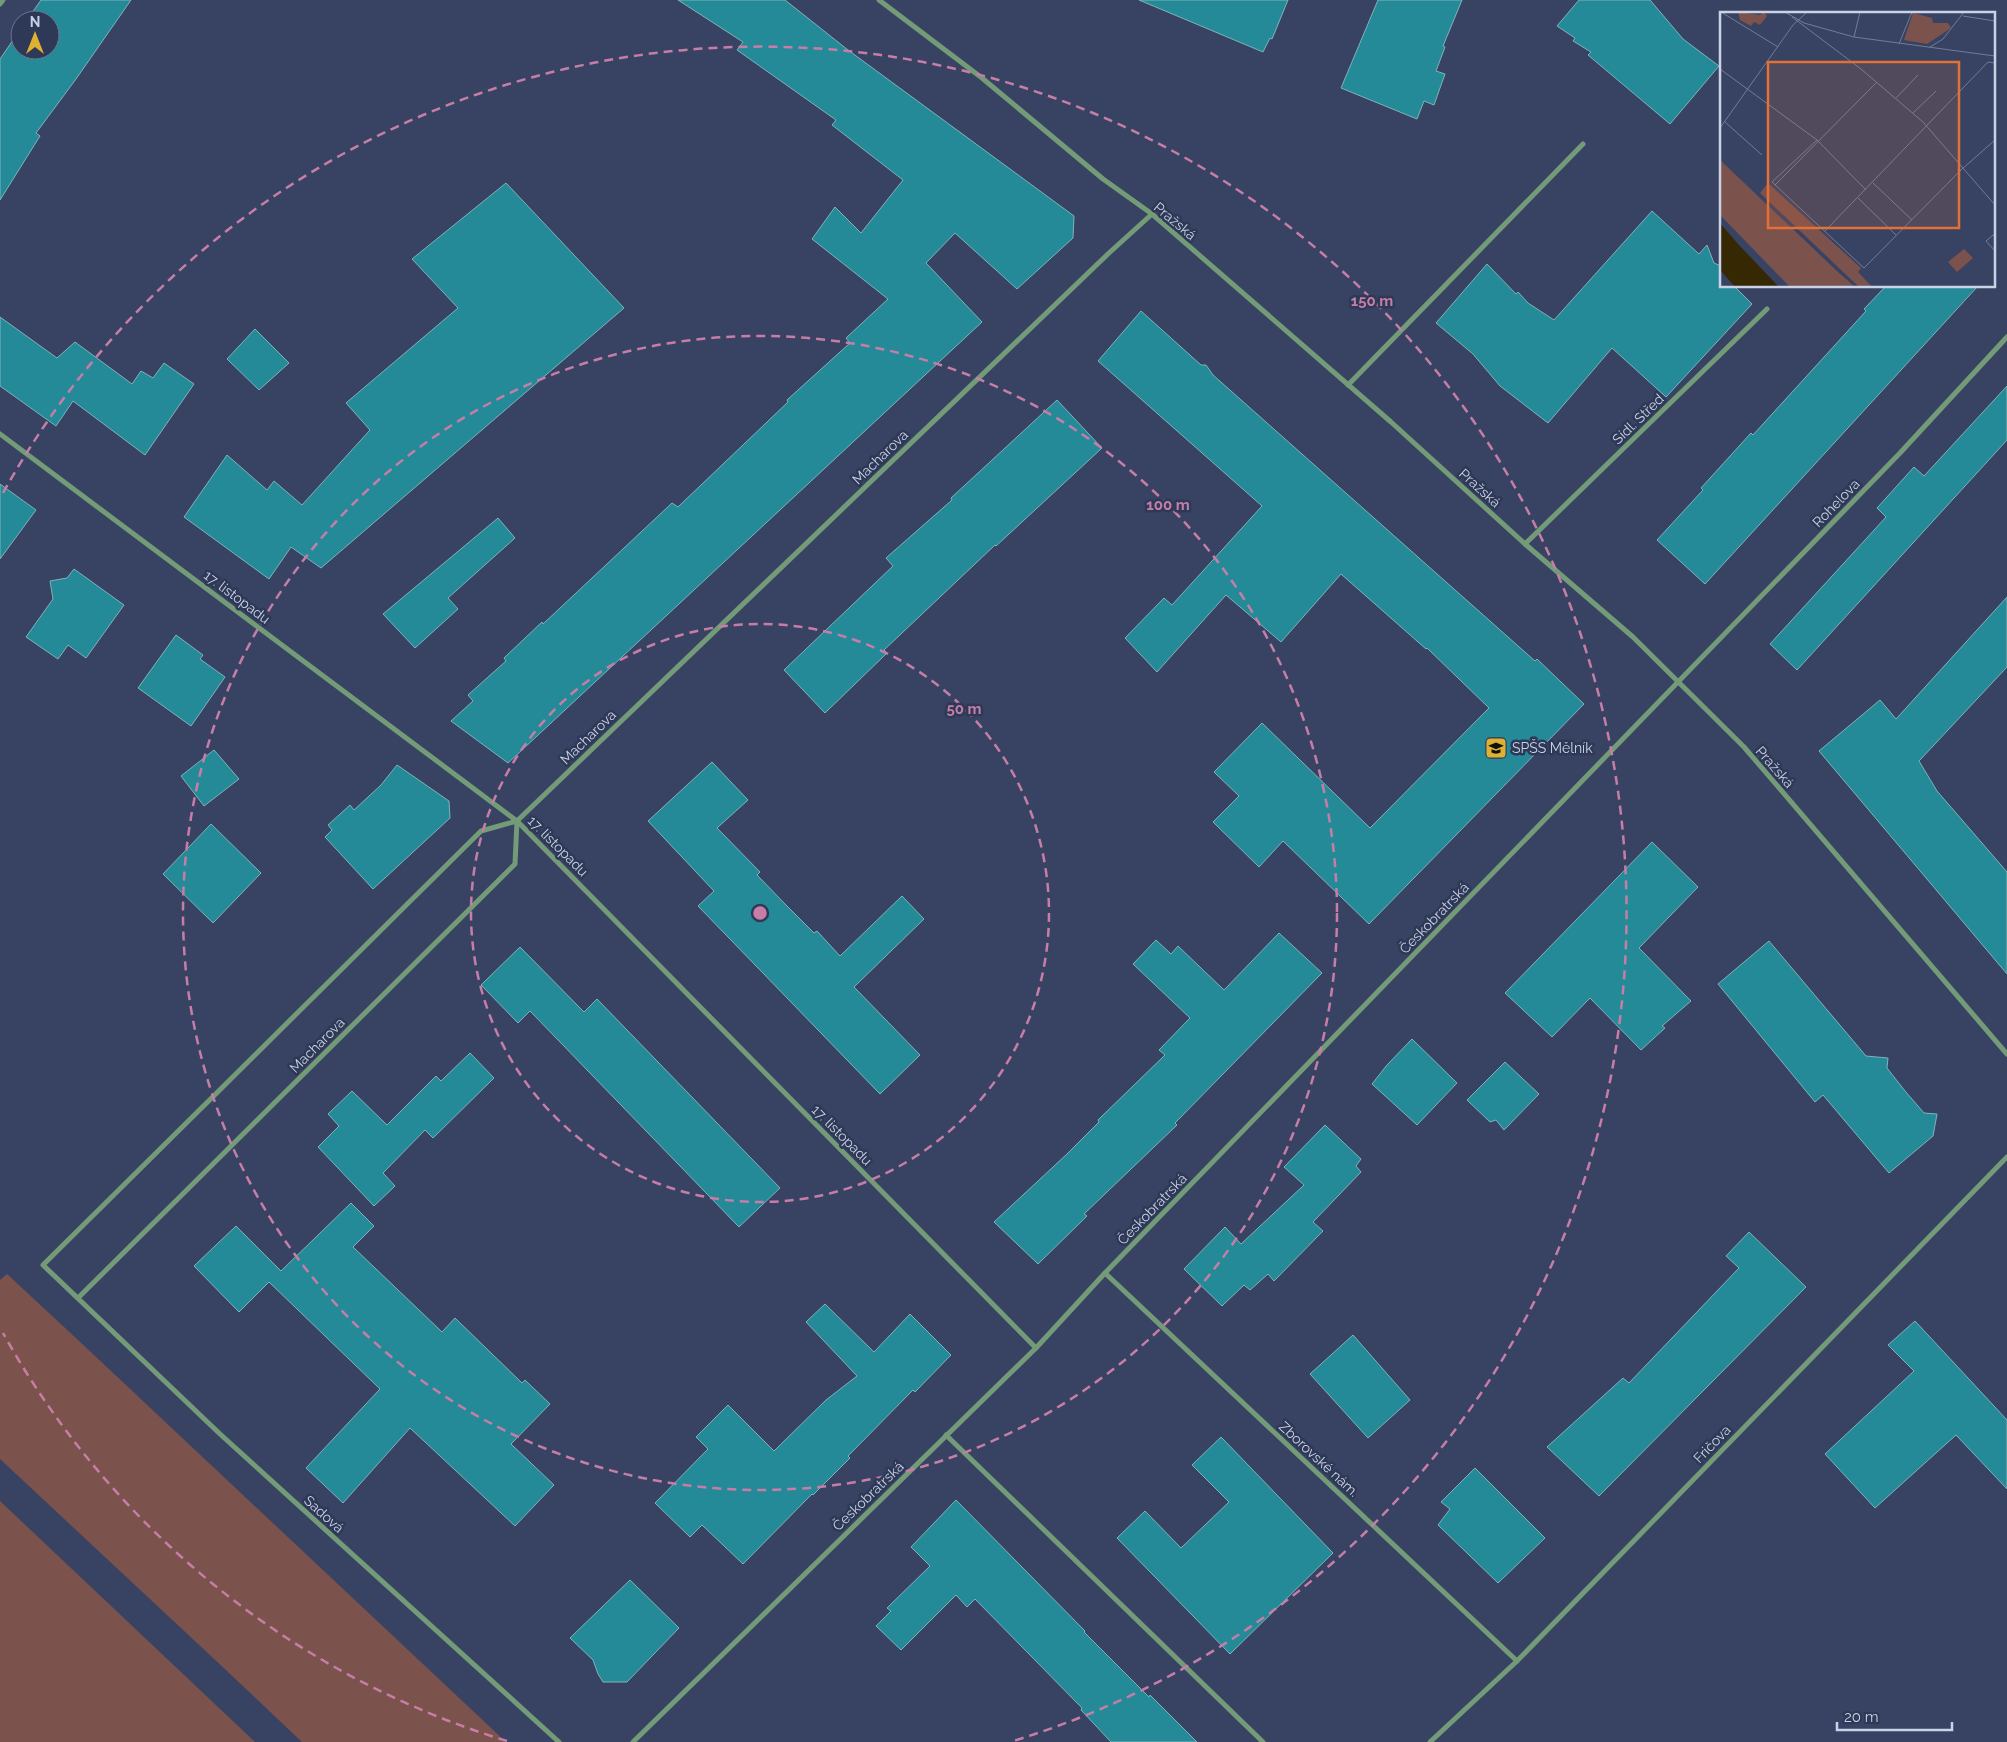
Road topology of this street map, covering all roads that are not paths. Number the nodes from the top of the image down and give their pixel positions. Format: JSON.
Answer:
{"nodes":[{"id":1,"x":3,"y":0,"type":"edge"},
{"id":2,"x":879,"y":0,"type":"edge"},
{"id":3,"x":0,"y":4,"type":"edge"},
{"id":4,"x":1583,"y":144,"type":"dead end"},
{"id":5,"x":1152,"y":214,"type":"junction"},
{"id":6,"x":1767,"y":310,"type":"dead end"},
{"id":7,"x":2007,"y":337,"type":"edge"},
{"id":8,"x":1348,"y":385,"type":"junction"},
{"id":9,"x":0,"y":434,"type":"edge"},
{"id":10,"x":1525,"y":544,"type":"junction"},
{"id":11,"x":1678,"y":682,"type":"junction"},
{"id":12,"x":517,"y":821,"type":"junction"},
{"id":13,"x":2007,"y":1054,"type":"edge"},
{"id":14,"x":2007,"y":1157,"type":"edge"},
{"id":15,"x":1105,"y":1273,"type":"junction"},
{"id":16,"x":78,"y":1298,"type":"junction"},
{"id":17,"x":1036,"y":1348,"type":"junction"},
{"id":18,"x":946,"y":1436,"type":"junction"},
{"id":19,"x":1517,"y":1661,"type":"junction"},
{"id":20,"x":559,"y":1742,"type":"edge"},
{"id":21,"x":633,"y":1742,"type":"edge"},
{"id":22,"x":1264,"y":1742,"type":"edge"},
{"id":23,"x":1430,"y":1742,"type":"edge"}],
"edges":[{"from":1,"to":3,"type":"street"},
{"from":2,"to":5,"type":"street","name":"Pražská"},
{"from":4,"to":8,"type":"street"},
{"from":5,"to":8,"type":"street","name":"Pražská"},
{"from":5,"to":12,"type":"street","name":"Macharova"},
{"from":6,"to":10,"type":"street","name":"Sídl. Střed"},
{"from":7,"to":11,"type":"street","name":"Rohelova"},
{"from":8,"to":10,"type":"street","name":"Pražská"},
{"from":9,"to":12,"type":"street","name":"17. listopadu"},
{"from":10,"to":11,"type":"street","name":"Pražská"},
{"from":11,"to":13,"type":"street","name":"Pražská"},
{"from":11,"to":15,"type":"street","name":"Českobratrská"},
{"from":12,"to":16,"type":"street","name":"Macharova"},
{"from":12,"to":16,"type":"street","name":"Sadová"},
{"from":12,"to":17,"type":"street","name":"17. listopadu"},
{"from":14,"to":19,"type":"street","name":"Fričova"},
{"from":15,"to":17,"type":"street","name":"Českobratrská"},
{"from":15,"to":19,"type":"street","name":"Zborovské nám."},
{"from":16,"to":20,"type":"street","name":"Sadová"},
{"from":17,"to":18,"type":"street","name":"Českobratrská"},
{"from":18,"to":21,"type":"street","name":"Českobratrská"},
{"from":18,"to":22,"type":"street"},
{"from":19,"to":23,"type":"street","name":"Fričova"}]}
